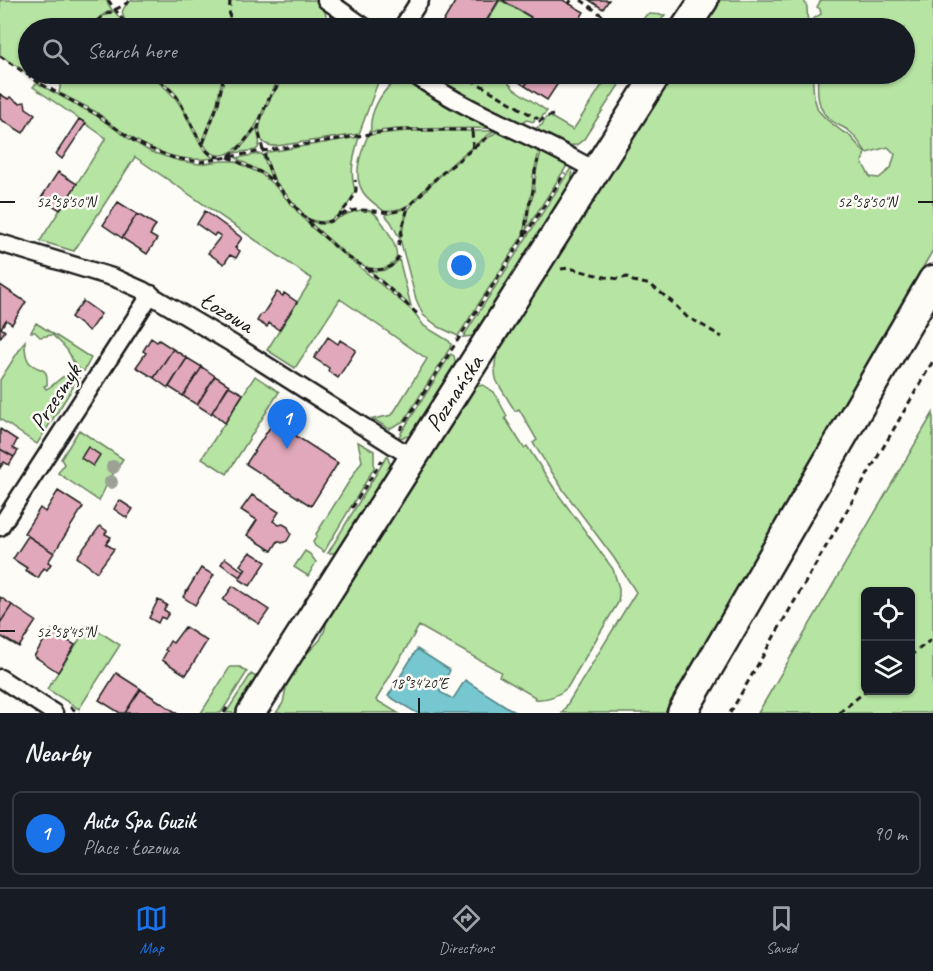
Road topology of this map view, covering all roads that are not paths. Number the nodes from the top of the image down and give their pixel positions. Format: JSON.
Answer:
{"nodes":[{"id":1,"x":326,"y":0,"type":"edge"},
{"id":2,"x":420,"y":0,"type":"edge"},
{"id":3,"x":704,"y":0,"type":"edge"},
{"id":4,"x":352,"y":18,"type":"edge"},
{"id":5,"x":409,"y":18,"type":"edge"},
{"id":6,"x":692,"y":18,"type":"edge"},
{"id":7,"x":428,"y":84,"type":"edge"},
{"id":8,"x":649,"y":84,"type":"edge"},
{"id":9,"x":585,"y":165,"type":"junction"},
{"id":10,"x":0,"y":243,"type":"edge"},
{"id":11,"x":933,"y":280,"type":"edge"},
{"id":12,"x":151,"y":294,"type":"junction"},
{"id":13,"x":413,"y":458,"type":"junction"},
{"id":14,"x":0,"y":527,"type":"edge"},
{"id":15,"x":0,"y":678,"type":"edge"},
{"id":16,"x":54,"y":713,"type":"edge"},
{"id":17,"x":250,"y":713,"type":"edge"},
{"id":18,"x":682,"y":713,"type":"edge"}],
"edges":[{"from":1,"to":4,"type":"street"},
{"from":2,"to":5,"type":"street"},
{"from":3,"to":6,"type":"main road"},
{"from":7,"to":9,"type":"street"},
{"from":8,"to":9,"type":"main road","name":"Poznańska"},
{"from":9,"to":13,"type":"main road","name":"Poznańska"},
{"from":10,"to":12,"type":"street","name":"Łozowa"},
{"from":11,"to":18,"type":"highway"},
{"from":12,"to":13,"type":"street","name":"Łozowa"},
{"from":12,"to":14,"type":"street","name":"Przesmyk"},
{"from":13,"to":17,"type":"main road","name":"Poznańska"},
{"from":15,"to":16,"type":"street"}]}
